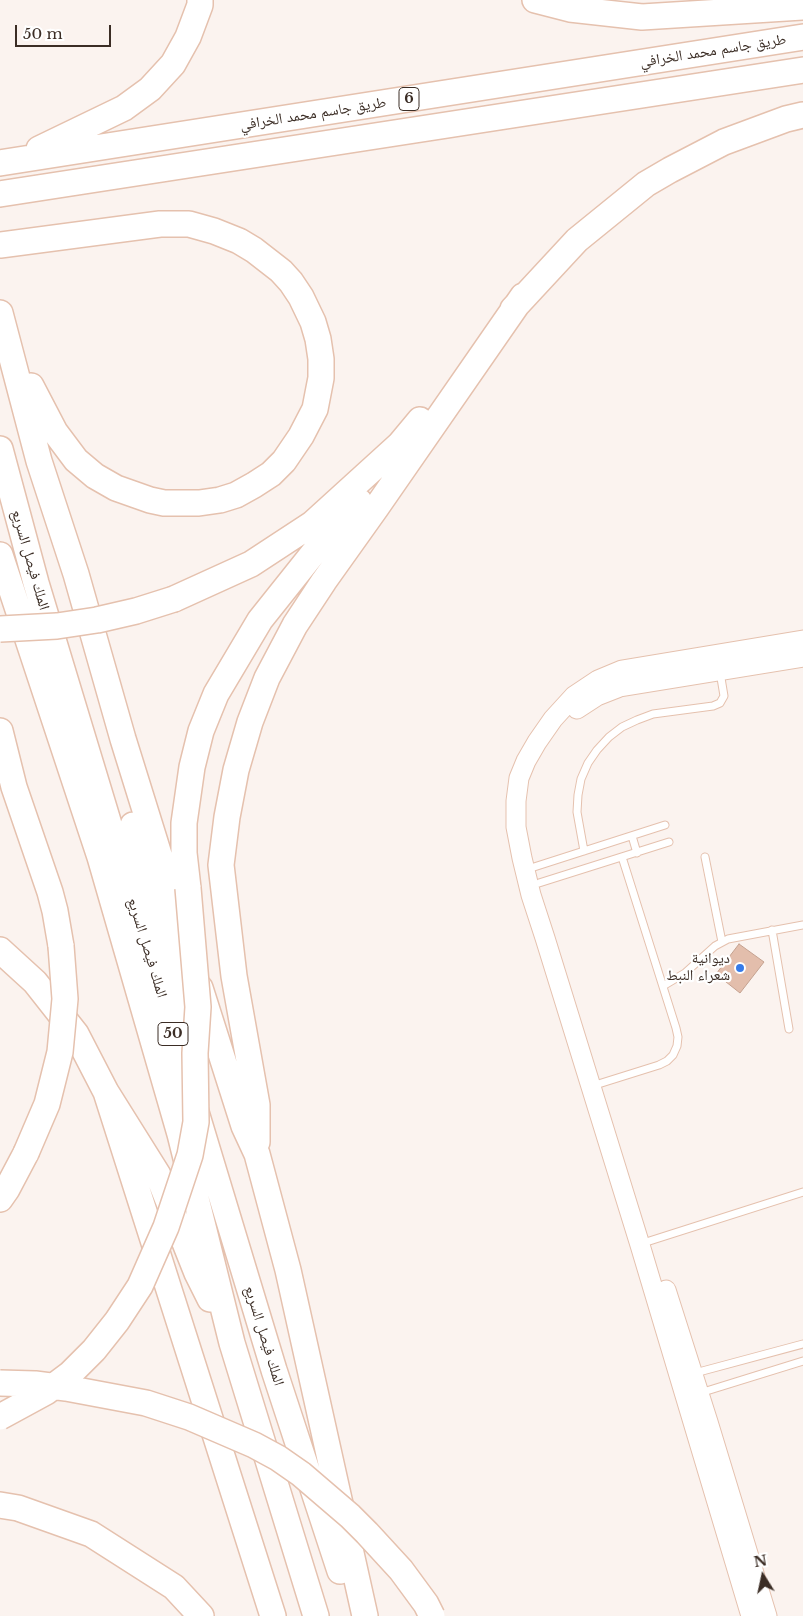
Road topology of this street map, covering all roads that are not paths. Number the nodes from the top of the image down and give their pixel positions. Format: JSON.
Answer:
{"nodes":[{"id":1,"x":200,"y":0,"type":"edge"},
{"id":2,"x":535,"y":0,"type":"edge"},
{"id":3,"x":803,"y":7,"type":"edge"},
{"id":4,"x":803,"y":37,"type":"edge"},
{"id":5,"x":803,"y":70,"type":"edge"},
{"id":6,"x":803,"y":115,"type":"edge"},
{"id":7,"x":8,"y":162,"type":"edge"},
{"id":8,"x":12,"y":193,"type":"edge"},
{"id":9,"x":0,"y":245,"type":"edge"},
{"id":10,"x":523,"y":296,"type":"junction"},
{"id":11,"x":2,"y":318,"type":"edge"},
{"id":12,"x":0,"y":431,"type":"edge"},
{"id":13,"x":400,"y":444,"type":"junction"},
{"id":14,"x":0,"y":449,"type":"edge"},
{"id":15,"x":0,"y":555,"type":"edge"},
{"id":16,"x":0,"y":629,"type":"edge"},
{"id":17,"x":803,"y":640,"type":"edge"},
{"id":18,"x":803,"y":657,"type":"edge"},
{"id":19,"x":719,"y":662,"type":"junction"},
{"id":20,"x":0,"y":731,"type":"edge"},
{"id":21,"x":0,"y":799,"type":"edge"},
{"id":22,"x":665,"y":825,"type":"dead end"},
{"id":23,"x":632,"y":836,"type":"junction"},
{"id":24,"x":669,"y":842,"type":"dead end"},
{"id":25,"x":584,"y":851,"type":"junction"},
{"id":26,"x":637,"y":853,"type":"junction"},
{"id":27,"x":37,"y":855,"type":"junction"},
{"id":28,"x":622,"y":857,"type":"junction"},
{"id":29,"x":706,"y":857,"type":"dead end"},
{"id":30,"x":537,"y":875,"type":"junction"},
{"id":31,"x":803,"y":925,"type":"edge"},
{"id":32,"x":772,"y":930,"type":"junction"},
{"id":33,"x":722,"y":942,"type":"junction"},
{"id":34,"x":0,"y":950,"type":"edge"},
{"id":35,"x":663,"y":986,"type":"junction"},
{"id":36,"x":789,"y":1029,"type":"dead end"},
{"id":37,"x":195,"y":1053,"type":"junction"},
{"id":38,"x":596,"y":1084,"type":"junction"},
{"id":39,"x":106,"y":1092,"type":"junction"},
{"id":40,"x":257,"y":1154,"type":"junction"},
{"id":41,"x":803,"y":1192,"type":"edge"},
{"id":42,"x":0,"y":1199,"type":"edge"},
{"id":43,"x":645,"y":1243,"type":"junction"},
{"id":44,"x":232,"y":1343,"type":"junction"},
{"id":45,"x":803,"y":1344,"type":"edge"},
{"id":46,"x":803,"y":1362,"type":"edge"},
{"id":47,"x":686,"y":1376,"type":"junction"},
{"id":48,"x":0,"y":1383,"type":"edge"},
{"id":49,"x":692,"y":1395,"type":"junction"},
{"id":50,"x":0,"y":1416,"type":"edge"},
{"id":51,"x":0,"y":1505,"type":"edge"},
{"id":52,"x":201,"y":1616,"type":"edge"},
{"id":53,"x":273,"y":1616,"type":"edge"},
{"id":54,"x":316,"y":1616,"type":"edge"},
{"id":55,"x":355,"y":1616,"type":"edge"},
{"id":56,"x":365,"y":1616,"type":"edge"},
{"id":57,"x":432,"y":1616,"type":"edge"},
{"id":58,"x":751,"y":1616,"type":"edge"},
{"id":59,"x":766,"y":1616,"type":"edge"}],
"edges":[{"from":1,"to":7,"type":"highway"},
{"from":2,"to":3,"type":"highway"},
{"from":4,"to":7,"type":"highway","name":"طريق جاسم محمد الخرافي","number":"6"},
{"from":5,"to":8,"type":"highway","name":"طريق جاسم محمد الخرافي","number":"6"},
{"from":6,"to":10,"type":"highway"},
{"from":9,"to":11,"type":"highway"},
{"from":10,"to":13,"type":"highway"},
{"from":10,"to":40,"type":"highway"},
{"from":11,"to":40,"type":"highway"},
{"from":12,"to":37,"type":"highway"},
{"from":13,"to":16,"type":"highway","bridge":true},
{"from":13,"to":37,"type":"highway","bridge":true},
{"from":14,"to":55,"type":"highway","name":"الملك فيصل السريع","number":"50"},
{"from":15,"to":44,"type":"highway","name":"الملك فيصل السريع","number":"50"},
{"from":17,"to":19,"type":"street"},
{"from":18,"to":19,"type":"street"},
{"from":19,"to":25,"type":"lane"},
{"from":19,"to":30,"type":"street"},
{"from":19,"to":38,"type":"street"},
{"from":20,"to":27,"type":"highway"},
{"from":21,"to":27,"type":"highway"},
{"from":22,"to":23,"type":"lane"},
{"from":23,"to":25,"type":"lane"},
{"from":23,"to":26,"type":"lane"},
{"from":24,"to":26,"type":"lane"},
{"from":25,"to":30,"type":"lane"},
{"from":26,"to":28,"type":"lane"},
{"from":27,"to":42,"type":"highway","bridge":true},
{"from":28,"to":30,"type":"lane"},
{"from":28,"to":35,"type":"lane"},
{"from":29,"to":33,"type":"lane"},
{"from":30,"to":38,"type":"street"},
{"from":31,"to":32,"type":"lane"},
{"from":32,"to":33,"type":"lane"},
{"from":32,"to":36,"type":"lane"},
{"from":33,"to":35,"type":"lane"},
{"from":34,"to":39,"type":"highway"},
{"from":35,"to":38,"type":"lane"},
{"from":37,"to":50,"type":"highway","bridge":true},
{"from":38,"to":43,"type":"street"},
{"from":39,"to":44,"type":"highway"},
{"from":39,"to":53,"type":"highway"},
{"from":40,"to":56,"type":"highway"},
{"from":41,"to":43,"type":"lane"},
{"from":43,"to":47,"type":"street"},
{"from":44,"to":54,"type":"highway","name":"الملك فيصل السريع","number":"50"},
{"from":45,"to":47,"type":"lane"},
{"from":46,"to":49,"type":"lane"},
{"from":47,"to":49,"type":"street"},
{"from":48,"to":57,"type":"highway","bridge":true},
{"from":49,"to":58,"type":"street"},
{"from":49,"to":59,"type":"street"},
{"from":51,"to":52,"type":"highway"}]}
